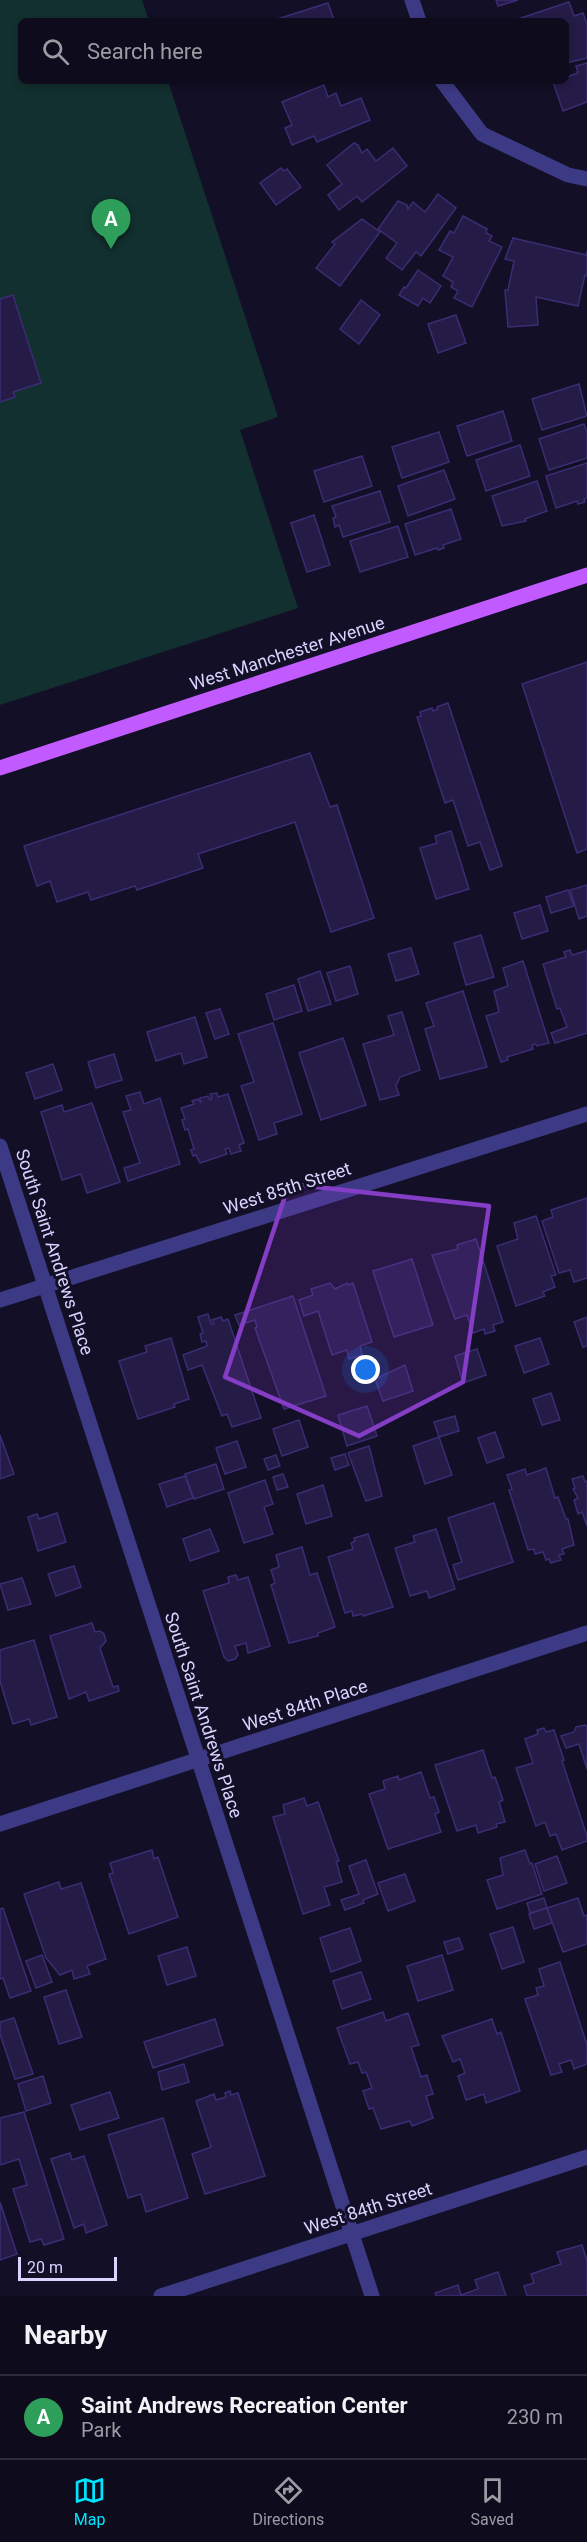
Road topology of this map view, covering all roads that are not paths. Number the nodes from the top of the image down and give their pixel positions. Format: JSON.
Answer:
{"nodes":[{"id":1,"x":412,"y":0,"type":"edge"},
{"id":2,"x":418,"y":18,"type":"edge"},
{"id":3,"x":444,"y":84,"type":"edge"},
{"id":4,"x":587,"y":179,"type":"edge"},
{"id":5,"x":587,"y":575,"type":"edge"},
{"id":6,"x":0,"y":768,"type":"edge"},
{"id":7,"x":587,"y":1114,"type":"edge"},
{"id":8,"x":0,"y":1146,"type":"edge"},
{"id":9,"x":46,"y":1285,"type":"junction"},
{"id":10,"x":0,"y":1300,"type":"edge"},
{"id":11,"x":587,"y":1633,"type":"edge"},
{"id":12,"x":198,"y":1761,"type":"junction"},
{"id":13,"x":0,"y":1824,"type":"edge"},
{"id":14,"x":587,"y":2157,"type":"edge"},
{"id":15,"x":351,"y":2234,"type":"junction"},
{"id":16,"x":161,"y":2296,"type":"edge"},
{"id":17,"x":372,"y":2296,"type":"edge"}],
"edges":[{"from":1,"to":2,"type":"street"},
{"from":3,"to":4,"type":"street"},
{"from":5,"to":6,"type":"main road","name":"West Manchester Avenue"},
{"from":7,"to":9,"type":"street","name":"West 85th Street"},
{"from":8,"to":9,"type":"street","name":"South Saint Andrews Place"},
{"from":9,"to":10,"type":"street","name":"West 85th Street"},
{"from":9,"to":12,"type":"street","name":"South Saint Andrews Place"},
{"from":11,"to":12,"type":"street","name":"West 84th Place"},
{"from":12,"to":13,"type":"street","name":"West 84th Place"},
{"from":12,"to":15,"type":"street","name":"South Saint Andrews Place"},
{"from":14,"to":15,"type":"street","name":"West 84th Street"},
{"from":15,"to":16,"type":"street","name":"West 84th Street"},
{"from":15,"to":17,"type":"street","name":"South Saint Andrews Place"}]}
